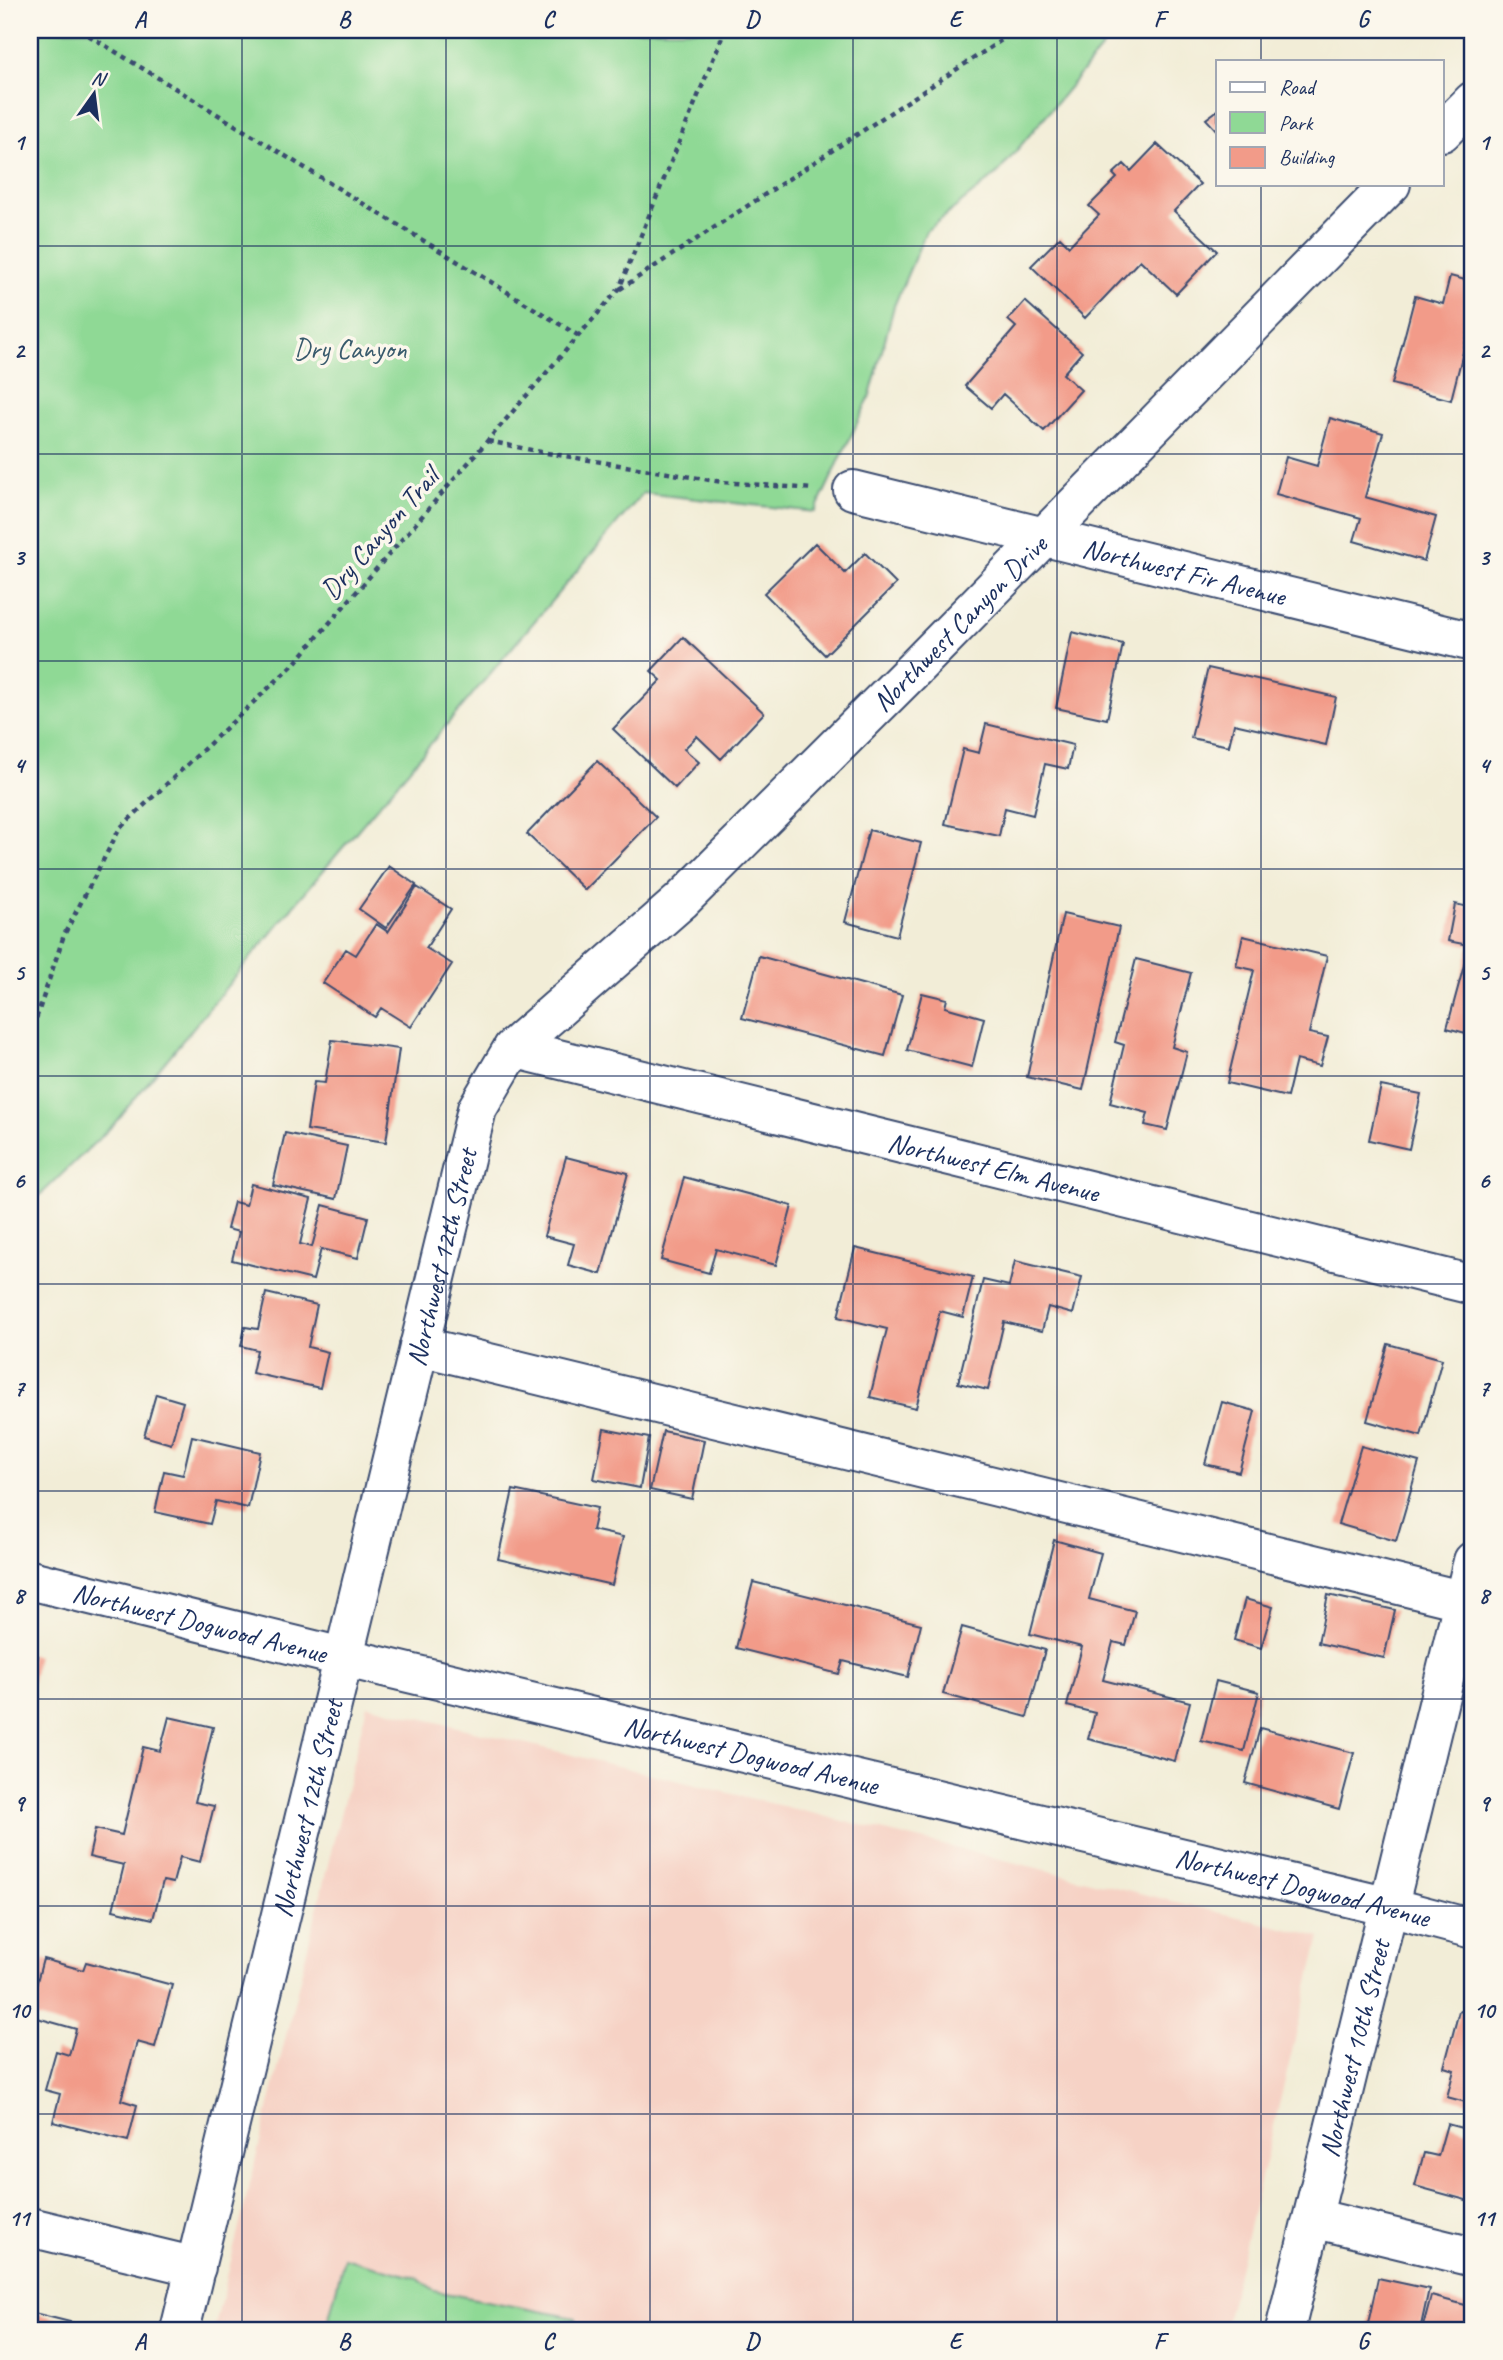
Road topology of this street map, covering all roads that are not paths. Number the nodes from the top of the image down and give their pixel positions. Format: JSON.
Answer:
{"nodes":[{"id":1,"x":1473,"y":101,"type":"edge"},
{"id":2,"x":1444,"y":130,"type":"edge"},
{"id":3,"x":1389,"y":186,"type":"edge"},
{"id":4,"x":853,"y":490,"type":"road end"},
{"id":5,"x":1043,"y":536,"type":"junction"},
{"id":6,"x":1473,"y":642,"type":"edge"},
{"id":7,"x":513,"y":1048,"type":"junction"},
{"id":8,"x":1473,"y":1285,"type":"edge"},
{"id":9,"x":419,"y":1346,"type":"junction"},
{"id":10,"x":1473,"y":1561,"type":"edge"},
{"id":11,"x":30,"y":1580,"type":"edge"},
{"id":12,"x":1468,"y":1601,"type":"edge"},
{"id":13,"x":342,"y":1657,"type":"junction"},
{"id":14,"x":1389,"y":1907,"type":"junction"},
{"id":15,"x":1473,"y":1929,"type":"edge"},
{"id":16,"x":1313,"y":2218,"type":"junction"},
{"id":17,"x":30,"y":2227,"type":"edge"},
{"id":18,"x":1473,"y":2258,"type":"edge"},
{"id":19,"x":195,"y":2267,"type":"junction"},
{"id":20,"x":180,"y":2330,"type":"edge"},
{"id":21,"x":1285,"y":2330,"type":"edge"}],
"edges":[{"from":1,"to":2,"type":"street"},
{"from":3,"to":5,"type":"street","name":"Northwest Canyon Drive"},
{"from":4,"to":5,"type":"street","name":"Northwest Fir Avenue"},
{"from":5,"to":6,"type":"street","name":"Northwest Fir Avenue"},
{"from":5,"to":7,"type":"street","name":"Northwest Canyon Drive"},
{"from":7,"to":8,"type":"street","name":"Northwest Elm Avenue"},
{"from":7,"to":9,"type":"street","name":"Northwest 12th Street"},
{"from":9,"to":12,"type":"street"},
{"from":9,"to":13,"type":"street","name":"Northwest 12th Street"},
{"from":10,"to":12,"type":"street","name":"Northwest 10th Street"},
{"from":11,"to":13,"type":"street","name":"Northwest Dogwood Avenue"},
{"from":12,"to":14,"type":"street","name":"Northwest 10th Street"},
{"from":13,"to":14,"type":"street","name":"Northwest Dogwood Avenue"},
{"from":13,"to":19,"type":"street","name":"Northwest 12th Street"},
{"from":14,"to":15,"type":"street","name":"Northwest Dogwood Avenue"},
{"from":14,"to":16,"type":"street","name":"Northwest 10th Street"},
{"from":16,"to":18,"type":"street"},
{"from":16,"to":21,"type":"street","name":"Northwest 10th Street"},
{"from":17,"to":19,"type":"street"},
{"from":19,"to":20,"type":"street","name":"Northwest 12th Street"}]}
